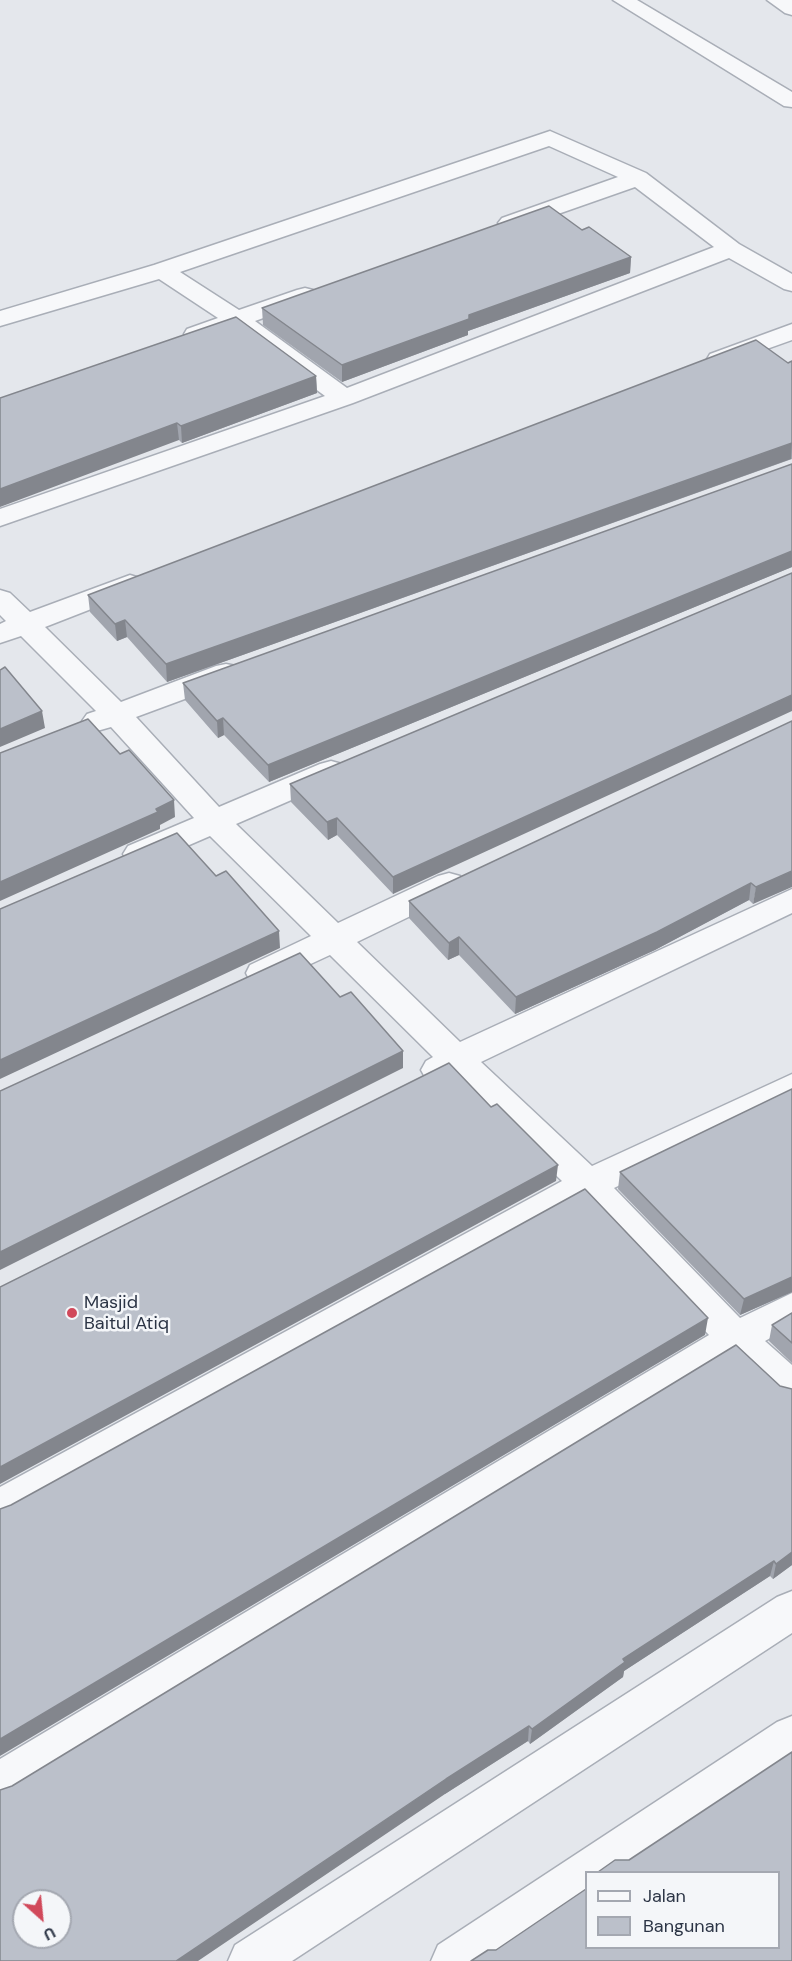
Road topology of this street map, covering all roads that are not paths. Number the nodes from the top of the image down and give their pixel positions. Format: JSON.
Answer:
{"nodes":[{"id":1,"x":623,"y":0,"type":"edge"},
{"id":2,"x":777,"y":0,"type":"edge"},
{"id":3,"x":792,"y":9,"type":"edge"},
{"id":4,"x":792,"y":74,"type":"edge"},
{"id":5,"x":766,"y":84,"type":"junction"},
{"id":6,"x":792,"y":101,"type":"edge"},
{"id":7,"x":638,"y":178,"type":"junction"},
{"id":8,"x":493,"y":229,"type":"edge"},
{"id":9,"x":731,"y":249,"type":"junction"},
{"id":10,"x":162,"y":270,"type":"junction"},
{"id":11,"x":792,"y":284,"type":"edge"},
{"id":12,"x":326,"y":287,"type":"edge"},
{"id":13,"x":0,"y":319,"type":"edge"},
{"id":14,"x":236,"y":319,"type":"junction"},
{"id":15,"x":792,"y":332,"type":"edge"},
{"id":16,"x":172,"y":343,"type":"edge"},
{"id":17,"x":692,"y":370,"type":"edge"},
{"id":18,"x":344,"y":398,"type":"junction"},
{"id":19,"x":0,"y":518,"type":"edge"},
{"id":20,"x":148,"y":577,"type":"edge"},
{"id":21,"x":0,"y":599,"type":"edge"},
{"id":22,"x":13,"y":629,"type":"edge"},
{"id":23,"x":251,"y":664,"type":"edge"},
{"id":24,"x":116,"y":713,"type":"junction"},
{"id":25,"x":74,"y":730,"type":"edge"},
{"id":26,"x":355,"y":761,"type":"edge"},
{"id":27,"x":213,"y":820,"type":"junction"},
{"id":28,"x":117,"y":863,"type":"edge"},
{"id":29,"x":472,"y":873,"type":"edge"},
{"id":30,"x":792,"y":900,"type":"edge"},
{"id":31,"x":333,"y":939,"type":"junction"},
{"id":32,"x":237,"y":985,"type":"edge"},
{"id":33,"x":457,"y":1060,"type":"junction"},
{"id":34,"x":414,"y":1082,"type":"edge"},
{"id":35,"x":792,"y":1087,"type":"edge"},
{"id":36,"x":588,"y":1184,"type":"junction"},
{"id":37,"x":792,"y":1308,"type":"edge"},
{"id":38,"x":736,"y":1338,"type":"junction"},
{"id":39,"x":792,"y":1389,"type":"edge"},
{"id":40,"x":0,"y":1507,"type":"edge"},
{"id":41,"x":792,"y":1610,"type":"edge"},
{"id":42,"x":792,"y":1736,"type":"edge"},
{"id":43,"x":0,"y":1783,"type":"edge"},
{"id":44,"x":590,"y":1871,"type":"edge"},
{"id":45,"x":585,"y":1874,"type":"edge"},
{"id":46,"x":251,"y":1961,"type":"edge"},
{"id":47,"x":454,"y":1961,"type":"edge"}],
"edges":[{"from":1,"to":5,"type":"street"},
{"from":2,"to":3,"type":"street"},
{"from":4,"to":5,"type":"street"},
{"from":5,"to":6,"type":"street"},
{"from":7,"to":8,"type":"street"},
{"from":7,"to":9,"type":"street"},
{"from":7,"to":10,"type":"street"},
{"from":9,"to":11,"type":"street"},
{"from":9,"to":18,"type":"street"},
{"from":10,"to":13,"type":"street"},
{"from":10,"to":14,"type":"street"},
{"from":12,"to":14,"type":"street"},
{"from":14,"to":16,"type":"street"},
{"from":14,"to":18,"type":"street"},
{"from":15,"to":17,"type":"street"},
{"from":18,"to":19,"type":"street"},
{"from":20,"to":22,"type":"street"},
{"from":21,"to":22,"type":"street"},
{"from":22,"to":24,"type":"street"},
{"from":23,"to":24,"type":"street"},
{"from":24,"to":25,"type":"street"},
{"from":24,"to":27,"type":"street"},
{"from":26,"to":27,"type":"street"},
{"from":27,"to":28,"type":"street"},
{"from":27,"to":31,"type":"street"},
{"from":29,"to":31,"type":"street"},
{"from":30,"to":33,"type":"street"},
{"from":31,"to":32,"type":"street"},
{"from":31,"to":33,"type":"street"},
{"from":33,"to":34,"type":"street"},
{"from":33,"to":36,"type":"street"},
{"from":35,"to":36,"type":"street"},
{"from":36,"to":38,"type":"street"},
{"from":36,"to":40,"type":"street"},
{"from":37,"to":38,"type":"street"},
{"from":38,"to":39,"type":"street"},
{"from":38,"to":43,"type":"street"},
{"from":41,"to":46,"type":"street"},
{"from":42,"to":44,"type":"street"},
{"from":45,"to":47,"type":"street"}]}
